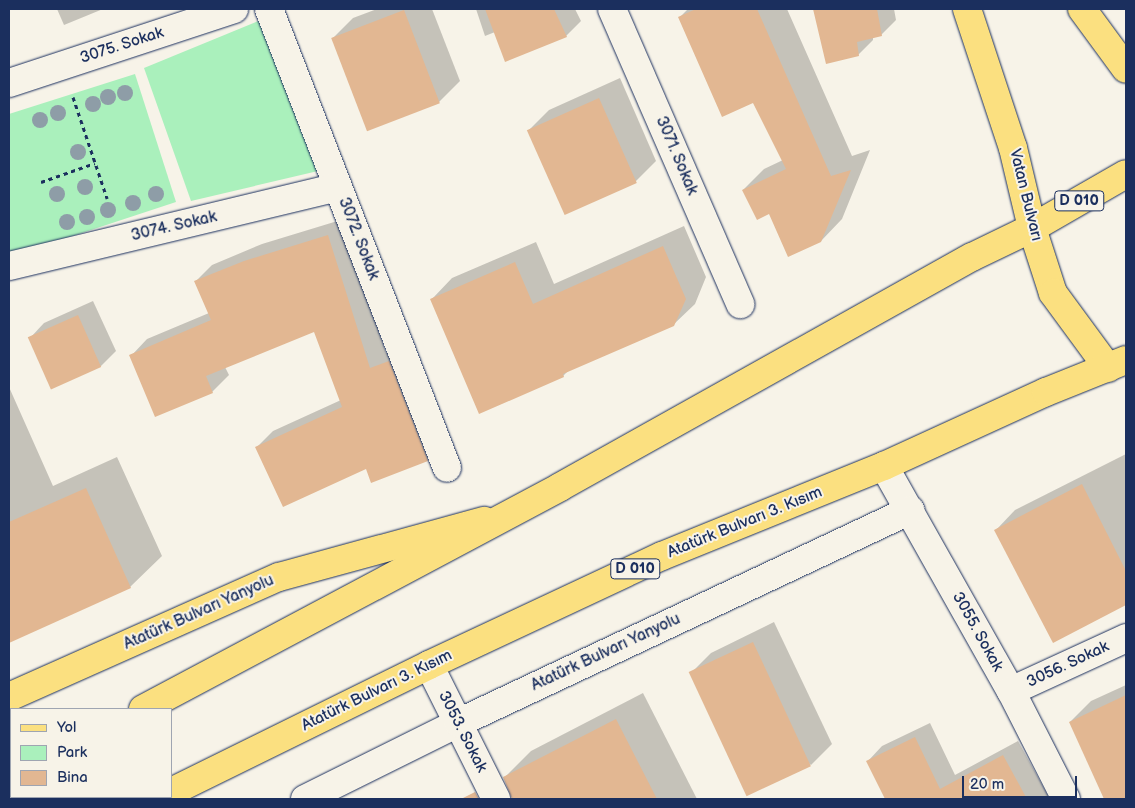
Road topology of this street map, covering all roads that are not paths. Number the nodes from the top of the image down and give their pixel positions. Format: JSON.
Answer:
{"nodes":[{"id":1,"x":234,"y":9,"type":"edge"},
{"id":2,"x":269,"y":9,"type":"edge"},
{"id":3,"x":612,"y":9,"type":"edge"},
{"id":4,"x":966,"y":9,"type":"edge"},
{"id":5,"x":1082,"y":9,"type":"edge"},
{"id":6,"x":1126,"y":69,"type":"edge"},
{"id":7,"x":9,"y":83,"type":"edge"},
{"id":8,"x":1126,"y":174,"type":"edge"},
{"id":9,"x":338,"y":187,"type":"junction"},
{"id":10,"x":1032,"y":228,"type":"junction"},
{"id":11,"x":9,"y":266,"type":"edge"},
{"id":12,"x":740,"y":304,"type":"dead end"},
{"id":13,"x":1117,"y":364,"type":"edge"},
{"id":14,"x":884,"y":466,"type":"junction"},
{"id":15,"x":448,"y":468,"type":"dead end"},
{"id":16,"x":910,"y":510,"type":"junction"},
{"id":17,"x":510,"y":514,"type":"junction"},
{"id":18,"x":1126,"y":638,"type":"edge"},
{"id":19,"x":428,"y":665,"type":"junction"},
{"id":20,"x":1010,"y":691,"type":"junction"},
{"id":21,"x":9,"y":697,"type":"edge"},
{"id":22,"x":145,"y":708,"type":"edge"},
{"id":23,"x":458,"y":723,"type":"junction"},
{"id":24,"x":172,"y":792,"type":"edge"},
{"id":25,"x":304,"y":799,"type":"edge"},
{"id":26,"x":496,"y":799,"type":"edge"},
{"id":27,"x":1066,"y":799,"type":"edge"}],
"edges":[{"from":1,"to":7,"type":"street","name":"3075. Sokak"},
{"from":2,"to":9,"type":"street","name":"3072. Sokak"},
{"from":3,"to":12,"type":"street","name":"3071. Sokak"},
{"from":4,"to":10,"type":"main road","name":"Vatan Bulvarı"},
{"from":5,"to":6,"type":"main road"},
{"from":8,"to":10,"type":"main road","number":"D 010"},
{"from":9,"to":11,"type":"street","name":"3074. Sokak"},
{"from":9,"to":15,"type":"street","name":"3072. Sokak"},
{"from":10,"to":13,"type":"main road","name":"Vatan Bulvarı"},
{"from":10,"to":17,"type":"main road","number":"D 010"},
{"from":13,"to":14,"type":"main road","name":"Atatürk Bulvarı 3. Kısım","number":"D 010"},
{"from":14,"to":16,"type":"street","name":"3055. Sokak"},
{"from":14,"to":19,"type":"main road","name":"Atatürk Bulvarı 3. Kısım","number":"D 010"},
{"from":16,"to":20,"type":"street","name":"3055. Sokak"},
{"from":16,"to":23,"type":"street","name":"Atatürk Bulvarı Yanyolu"},
{"from":17,"to":21,"type":"main road","name":"Atatürk Bulvarı Yanyolu"},
{"from":17,"to":22,"type":"main road","number":"D 010"},
{"from":18,"to":20,"type":"street","name":"3056. Sokak"},
{"from":19,"to":23,"type":"street","name":"3053. Sokak"},
{"from":19,"to":24,"type":"main road","name":"Atatürk Bulvarı 3. Kısım","number":"D 010"},
{"from":20,"to":27,"type":"street","name":"3055. Sokak"},
{"from":23,"to":25,"type":"street","name":"Atatürk Bulvarı Yanyolu"},
{"from":23,"to":26,"type":"street","name":"3053. Sokak"}]}
